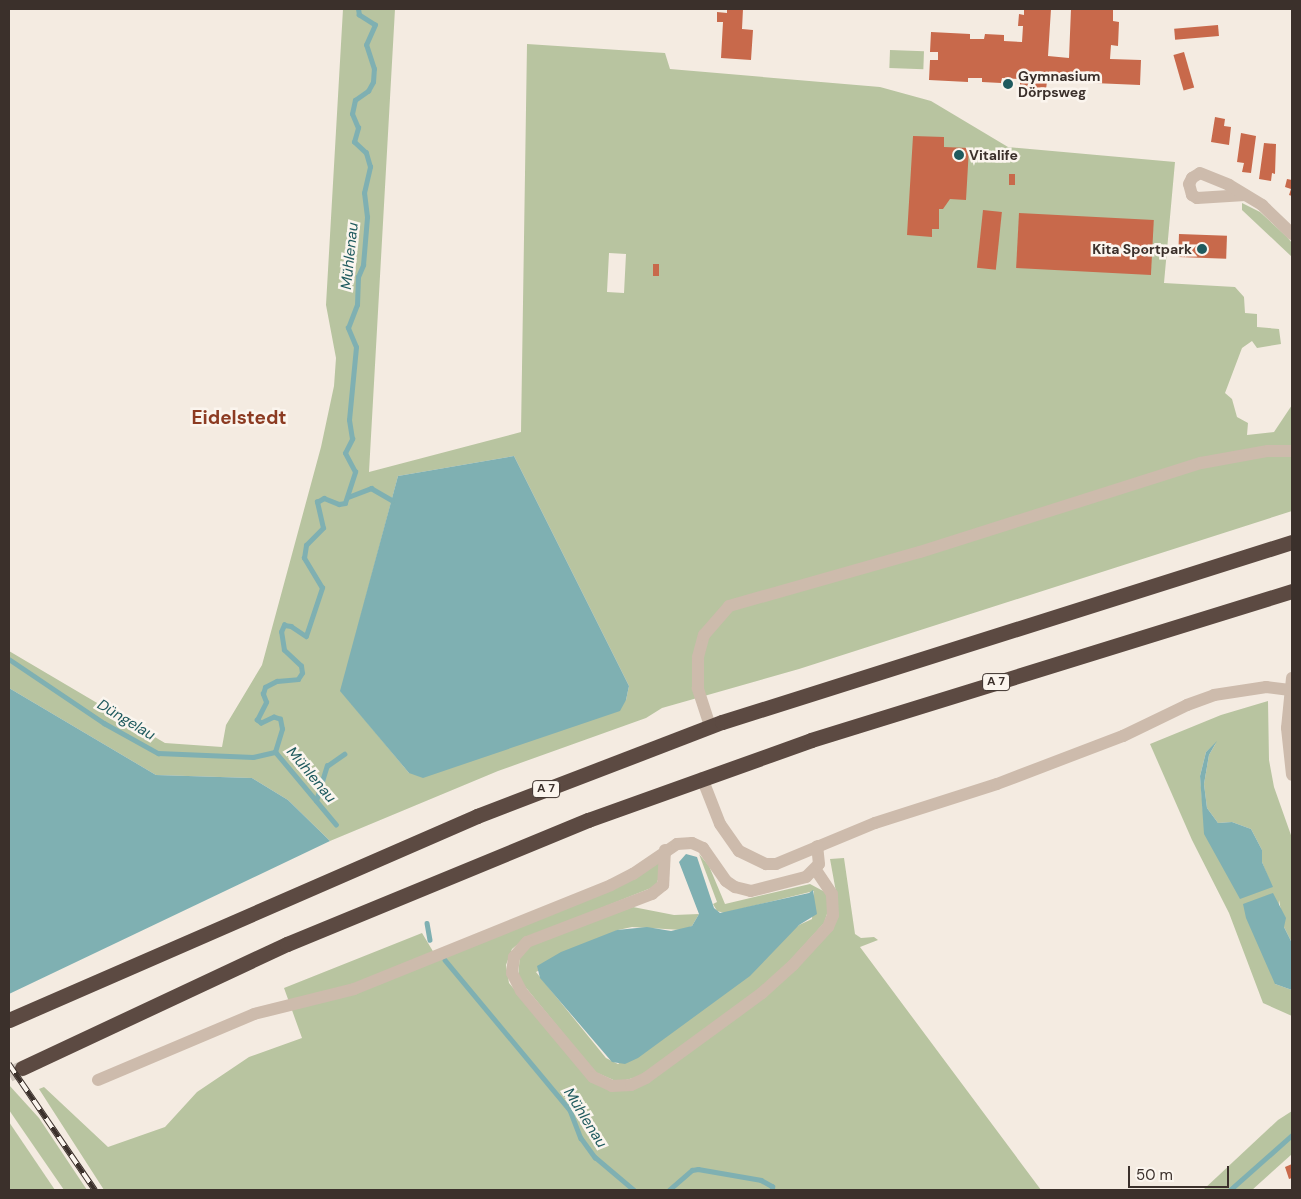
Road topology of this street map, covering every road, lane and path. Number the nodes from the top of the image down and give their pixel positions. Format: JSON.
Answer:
{"nodes":[{"id":1,"x":1245,"y":195,"type":"dead end"},
{"id":2,"x":1292,"y":234,"type":"edge"},
{"id":3,"x":1292,"y":451,"type":"edge"},
{"id":4,"x":1292,"y":542,"type":"edge"},
{"id":5,"x":1292,"y":591,"type":"edge"},
{"id":6,"x":1291,"y":684,"type":"edge"},
{"id":7,"x":710,"y":726,"type":"junction"},
{"id":8,"x":1292,"y":775,"type":"edge"},
{"id":9,"x":702,"y":778,"type":"junction"},
{"id":10,"x":817,"y":846,"type":"junction"},
{"id":11,"x":666,"y":850,"type":"junction"},
{"id":12,"x":816,"y":870,"type":"junction"},
{"id":13,"x":9,"y":1020,"type":"edge"},
{"id":14,"x":22,"y":1068,"type":"tunnel mouth"},
{"id":15,"x":98,"y":1080,"type":"dead end"}],
"edges":[{"from":1,"to":2,"type":"street"},
{"from":3,"to":7,"type":"street"},
{"from":4,"to":7,"type":"highway","number":"A 7"},
{"from":5,"to":9,"type":"highway","number":"A 7"},
{"from":6,"to":8,"type":"street"},
{"from":6,"to":10,"type":"street"},
{"from":7,"to":13,"type":"highway","number":"A 7"},
{"from":9,"to":10,"type":"street"},
{"from":9,"to":14,"type":"highway","number":"A 7"},
{"from":10,"to":12,"type":"street"},
{"from":11,"to":12,"type":"street"},
{"from":11,"to":12,"type":"street"},
{"from":11,"to":15,"type":"street"}]}
